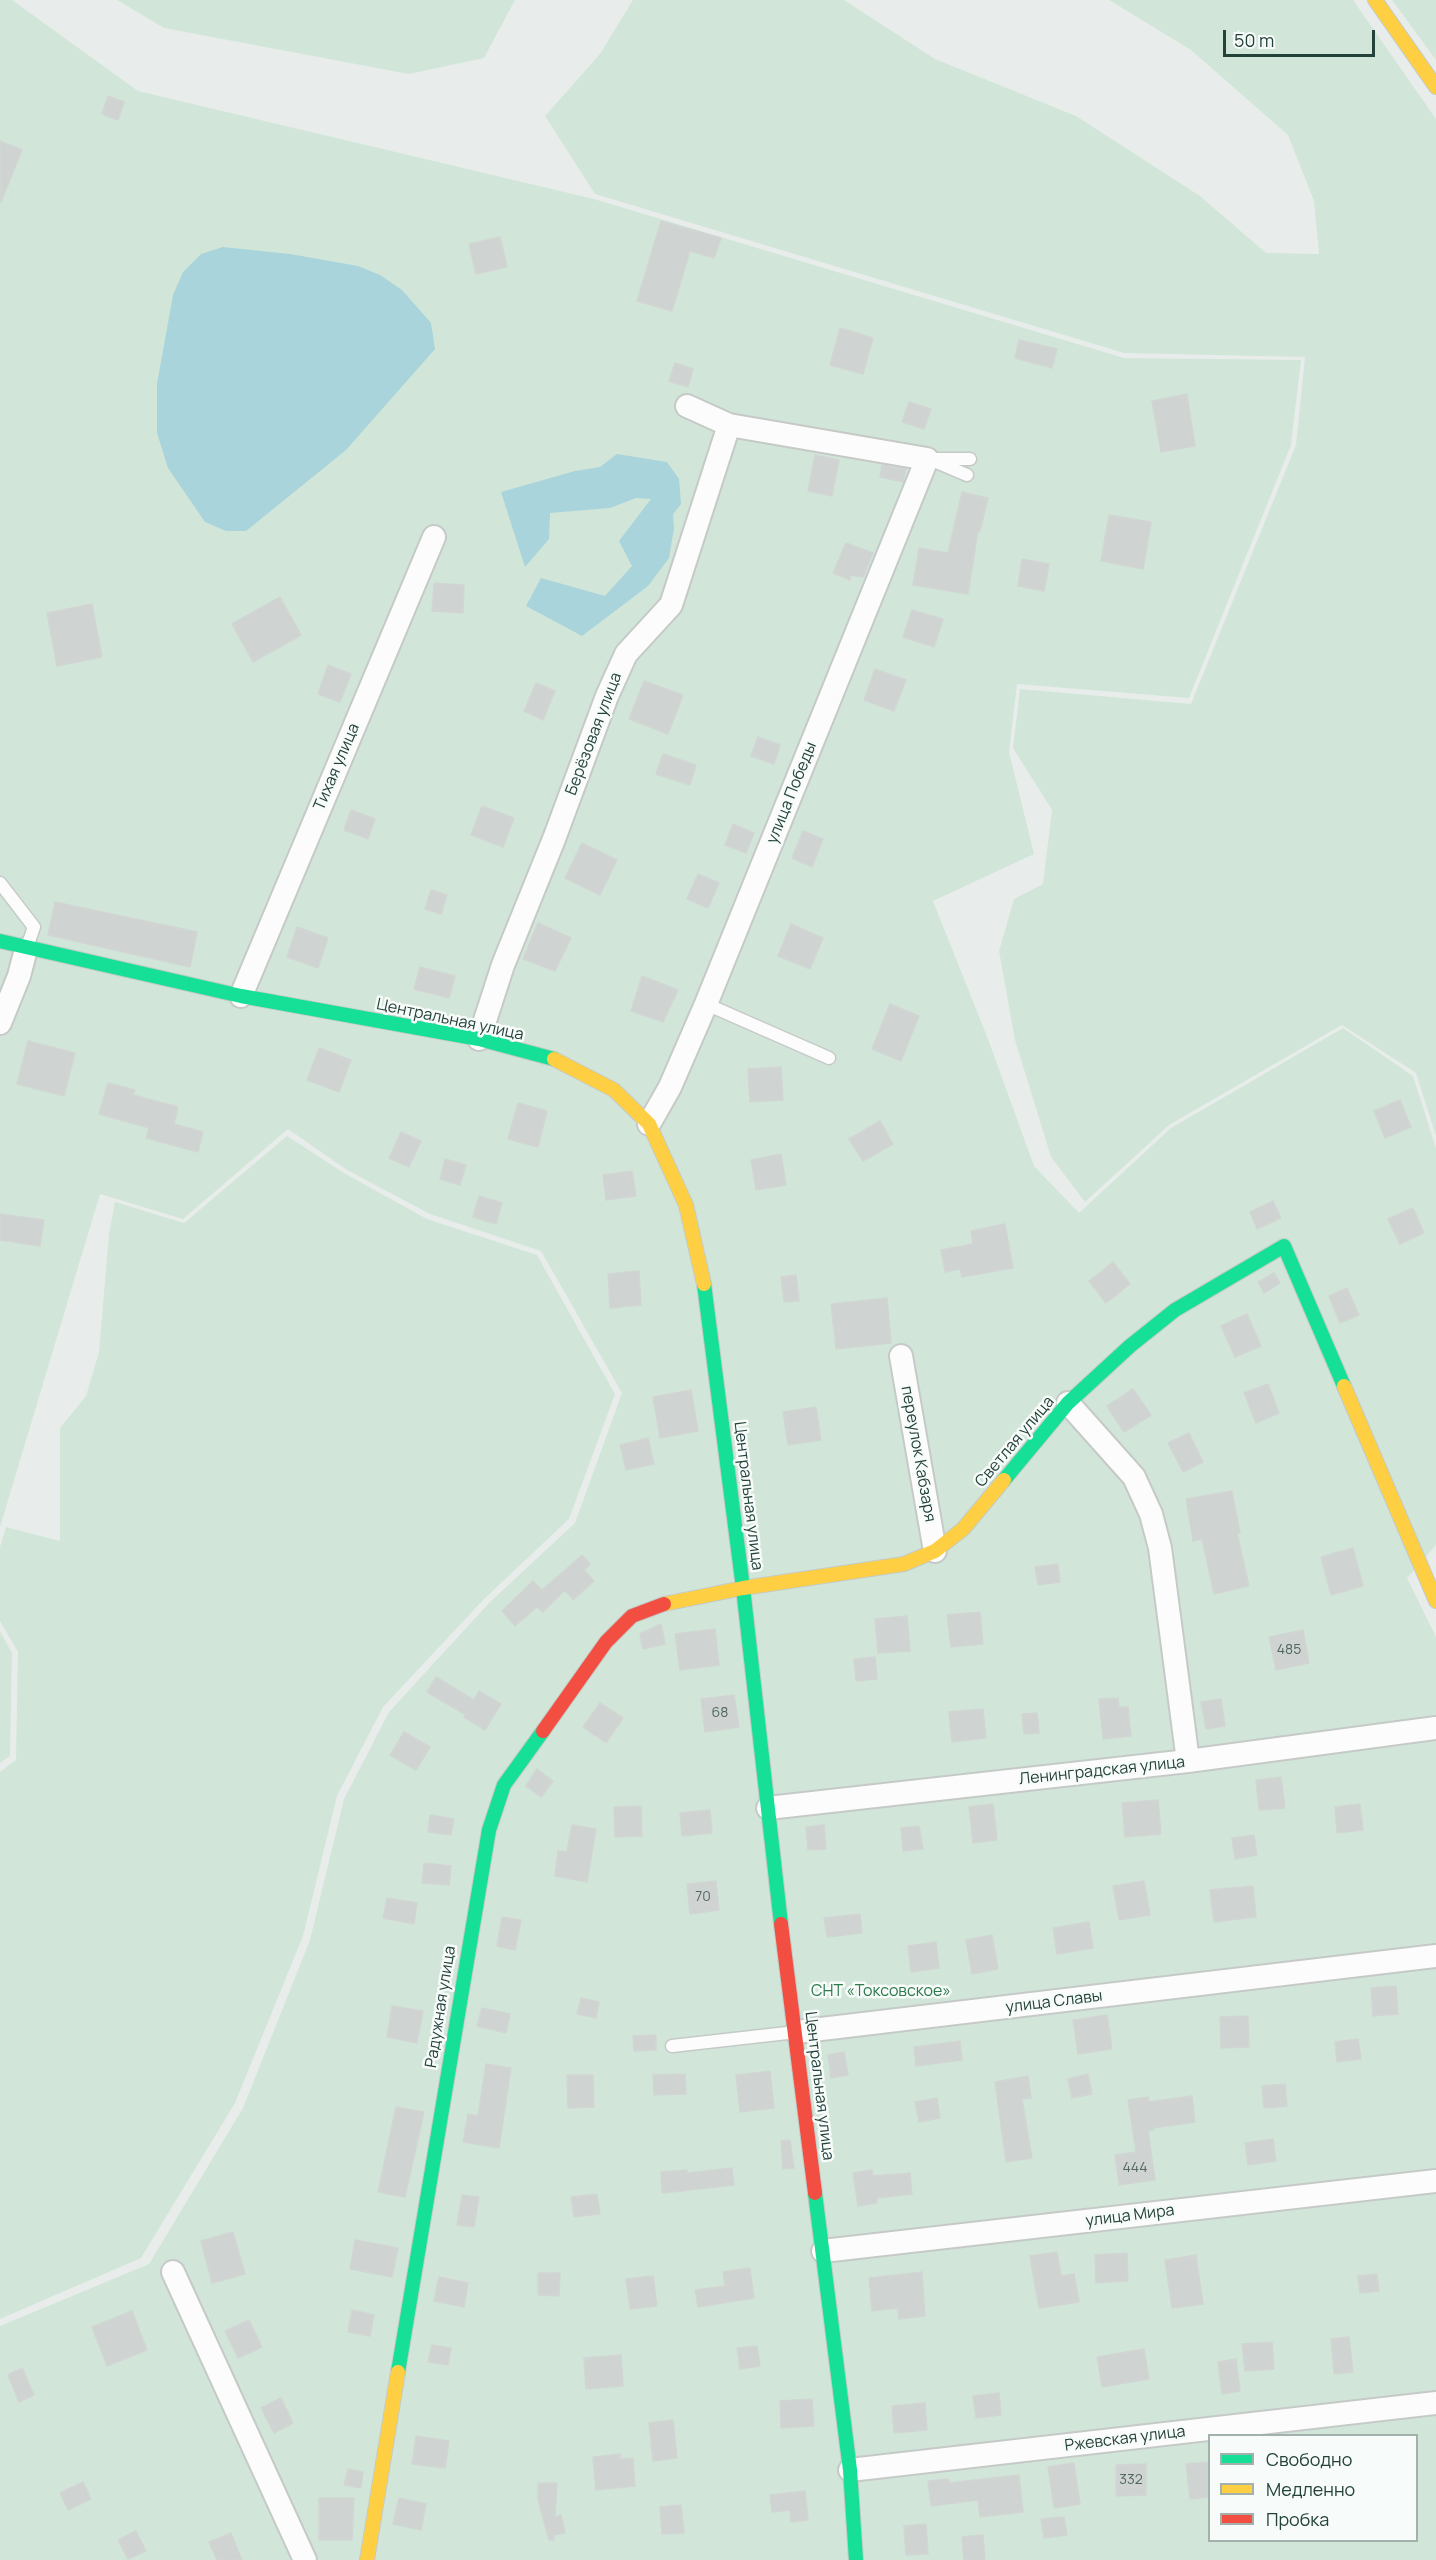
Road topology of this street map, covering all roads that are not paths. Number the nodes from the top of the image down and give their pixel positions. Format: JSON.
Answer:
{"nodes":[{"id":1,"x":1375,"y":0,"type":"edge"},
{"id":2,"x":1436,"y":87,"type":"edge"},
{"id":3,"x":687,"y":406,"type":"dead end"},
{"id":4,"x":729,"y":425,"type":"junction"},
{"id":5,"x":927,"y":459,"type":"junction"},
{"id":6,"x":970,"y":459,"type":"dead end"},
{"id":7,"x":967,"y":475,"type":"dead end"},
{"id":8,"x":434,"y":537,"type":"dead end"},
{"id":9,"x":0,"y":883,"type":"edge"},
{"id":10,"x":0,"y":941,"type":"edge"},
{"id":11,"x":26,"y":950,"type":"junction"},
{"id":12,"x":241,"y":996,"type":"junction"},
{"id":13,"x":706,"y":1004,"type":"junction"},
{"id":14,"x":0,"y":1023,"type":"edge"},
{"id":15,"x":479,"y":1039,"type":"junction"},
{"id":16,"x":829,"y":1058,"type":"dead end"},
{"id":17,"x":649,"y":1124,"type":"junction"},
{"id":18,"x":901,"y":1356,"type":"dead end"},
{"id":19,"x":1068,"y":1403,"type":"junction"},
{"id":20,"x":935,"y":1551,"type":"junction"},
{"id":21,"x":743,"y":1588,"type":"junction"},
{"id":22,"x":1436,"y":1601,"type":"edge"},
{"id":23,"x":1436,"y":1728,"type":"edge"},
{"id":24,"x":1188,"y":1761,"type":"junction"},
{"id":25,"x":768,"y":1808,"type":"junction"},
{"id":26,"x":1436,"y":1956,"type":"edge"},
{"id":27,"x":796,"y":2032,"type":"junction"},
{"id":28,"x":672,"y":2046,"type":"dead end"},
{"id":29,"x":1436,"y":2181,"type":"edge"},
{"id":30,"x":823,"y":2251,"type":"junction"},
{"id":31,"x":173,"y":2272,"type":"dead end"},
{"id":32,"x":1436,"y":2403,"type":"edge"},
{"id":33,"x":850,"y":2470,"type":"junction"},
{"id":34,"x":305,"y":2560,"type":"edge"},
{"id":35,"x":367,"y":2560,"type":"edge"},
{"id":36,"x":856,"y":2560,"type":"edge"}],
"edges":[{"from":1,"to":2,"type":"street"},
{"from":3,"to":4,"type":"street"},
{"from":4,"to":5,"type":"street"},
{"from":4,"to":15,"type":"street","name":"Берёзовая улица"},
{"from":5,"to":6,"type":"lane"},
{"from":5,"to":7,"type":"lane"},
{"from":5,"to":13,"type":"street","name":"улица Победы"},
{"from":8,"to":12,"type":"street","name":"Тихая улица"},
{"from":9,"to":11,"type":"lane"},
{"from":10,"to":11,"type":"street","name":"Центральная улица"},
{"from":11,"to":12,"type":"street","name":"Центральная улица"},
{"from":11,"to":14,"type":"street"},
{"from":12,"to":15,"type":"street","name":"Центральная улица"},
{"from":13,"to":16,"type":"lane"},
{"from":13,"to":17,"type":"street","name":"улица Победы"},
{"from":15,"to":17,"type":"street","name":"Центральная улица"},
{"from":17,"to":21,"type":"street","name":"Центральная улица"},
{"from":18,"to":20,"type":"street","name":"переулок Кабзаря"},
{"from":19,"to":20,"type":"street","name":"Светлая улица"},
{"from":19,"to":22,"type":"street","name":"Светлая улица"},
{"from":19,"to":24,"type":"street"},
{"from":20,"to":21,"type":"street","name":"Светлая улица"},
{"from":21,"to":25,"type":"street","name":"Центральная улица"},
{"from":21,"to":35,"type":"street","name":"Радужная улица"},
{"from":23,"to":24,"type":"street","name":"Ленинградская улица"},
{"from":24,"to":25,"type":"street","name":"Ленинградская улица"},
{"from":25,"to":27,"type":"street","name":"Центральная улица"},
{"from":26,"to":27,"type":"street","name":"улица Славы"},
{"from":27,"to":28,"type":"lane","name":"улица Славы"},
{"from":27,"to":30,"type":"street","name":"Центральная улица"},
{"from":29,"to":30,"type":"street","name":"улица Мира"},
{"from":30,"to":33,"type":"street","name":"Центральная улица"},
{"from":31,"to":34,"type":"street"},
{"from":32,"to":33,"type":"street","name":"Ржевская улица"},
{"from":33,"to":36,"type":"street","name":"Центральная улица"}]}
